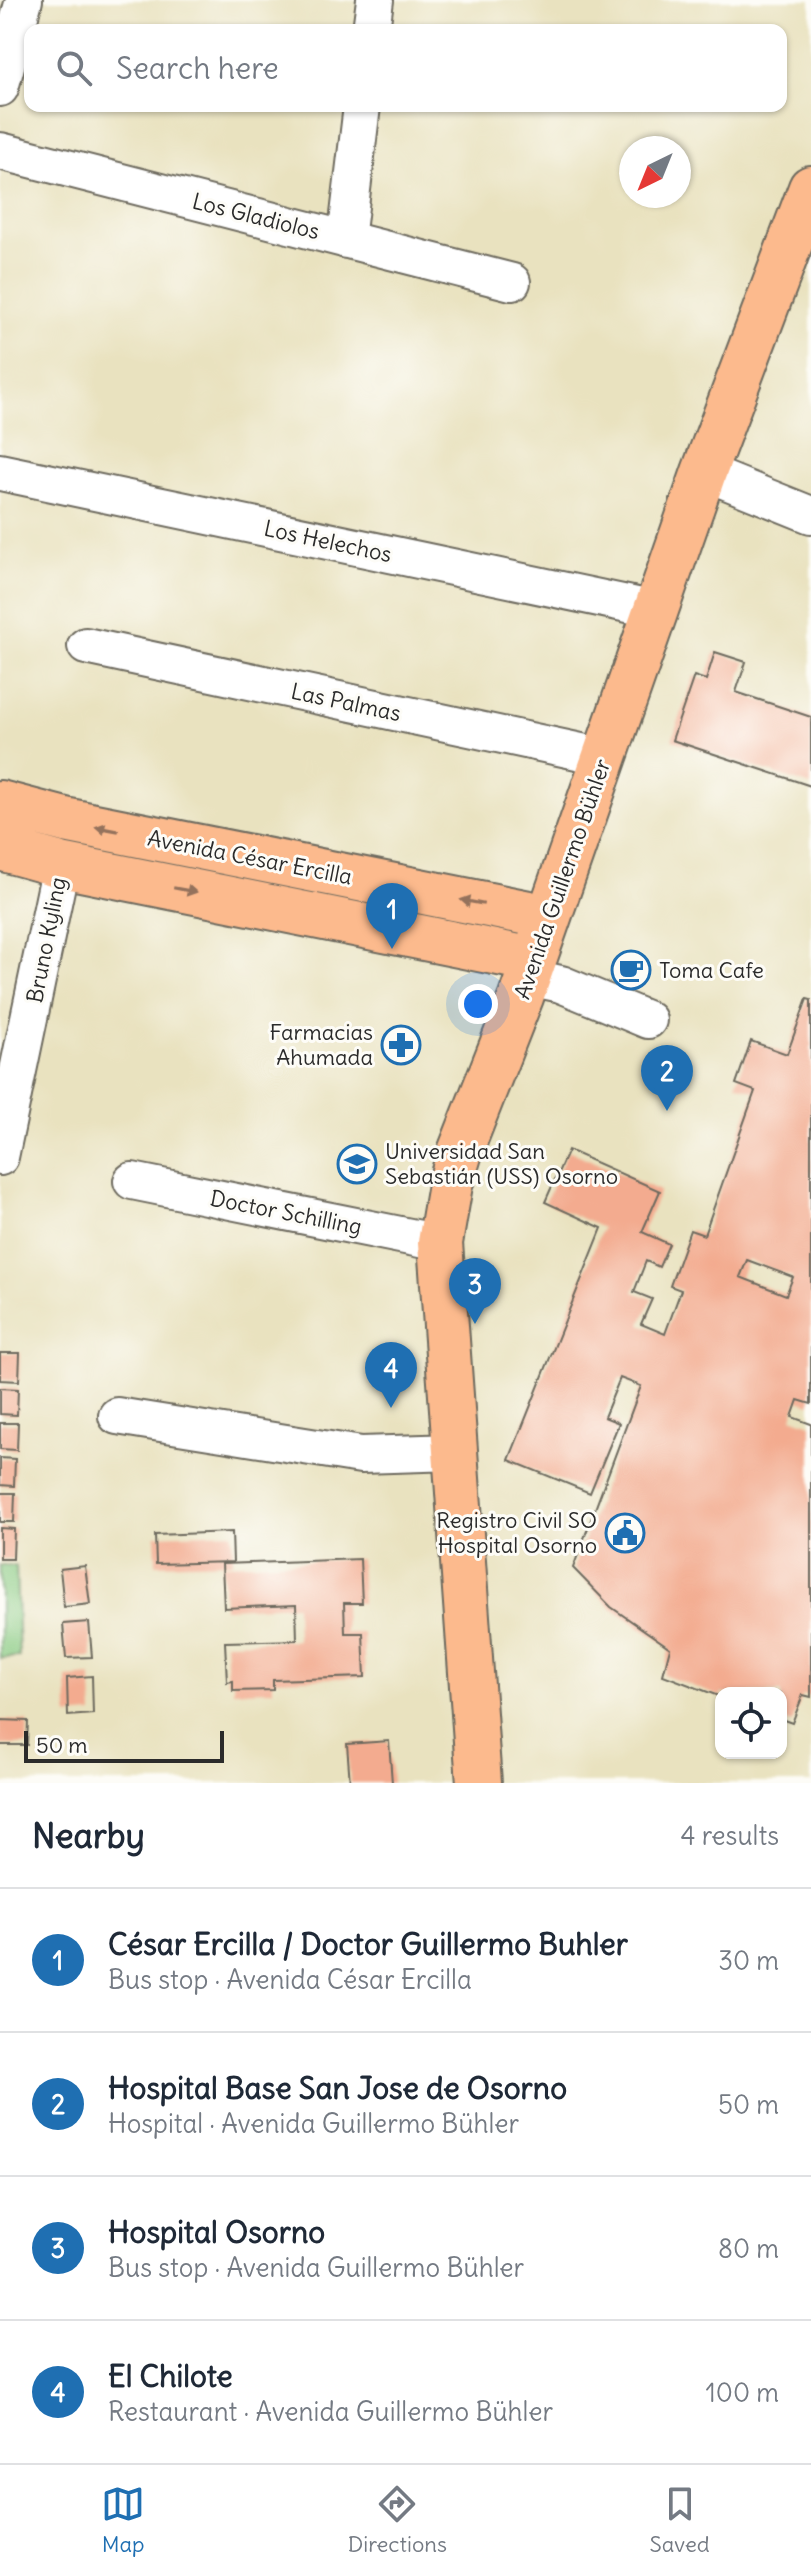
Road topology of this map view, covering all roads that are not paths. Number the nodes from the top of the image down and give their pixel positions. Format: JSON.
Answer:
{"nodes":[{"id":1,"x":24,"y":0,"type":"edge"},
{"id":2,"x":375,"y":0,"type":"edge"},
{"id":3,"x":372,"y":24,"type":"edge"},
{"id":4,"x":0,"y":88,"type":"edge"},
{"id":5,"x":361,"y":112,"type":"edge"},
{"id":6,"x":0,"y":151,"type":"edge"},
{"id":7,"x":811,"y":188,"type":"edge"},
{"id":8,"x":346,"y":240,"type":"junction"},
{"id":9,"x":512,"y":282,"type":"dead end"},
{"id":10,"x":0,"y":472,"type":"edge"},
{"id":11,"x":704,"y":472,"type":"junction"},
{"id":12,"x":811,"y":515,"type":"edge"},
{"id":13,"x":656,"y":610,"type":"junction"},
{"id":14,"x":86,"y":646,"type":"dead end"},
{"id":15,"x":605,"y":757,"type":"junction"},
{"id":16,"x":10,"y":805,"type":"edge"},
{"id":17,"x":6,"y":849,"type":"edge"},
{"id":18,"x":279,"y":863,"type":"junction"},
{"id":19,"x":61,"y":865,"type":"junction"},
{"id":20,"x":273,"y":907,"type":"junction"},
{"id":21,"x":549,"y":917,"type":"junction"},
{"id":22,"x":531,"y":968,"type":"junction"},
{"id":23,"x":648,"y":1020,"type":"dead end"},
{"id":24,"x":12,"y":1050,"type":"edge"},
{"id":25,"x":0,"y":1157,"type":"edge"},
{"id":26,"x":132,"y":1181,"type":"dead end"},
{"id":27,"x":440,"y":1243,"type":"junction"},
{"id":28,"x":117,"y":1416,"type":"dead end"},
{"id":29,"x":455,"y":1452,"type":"junction"},
{"id":30,"x":479,"y":1783,"type":"edge"}],
"edges":[{"from":1,"to":4,"type":"street"},
{"from":2,"to":3,"type":"street"},
{"from":5,"to":8,"type":"street"},
{"from":6,"to":8,"type":"street","name":"Los Gladiolos"},
{"from":7,"to":11,"type":"main road","name":"Avenida Guillermo Bühler"},
{"from":8,"to":9,"type":"street","name":"Los Gladiolos"},
{"from":10,"to":13,"type":"street","name":"Los Helechos"},
{"from":11,"to":12,"type":"street"},
{"from":11,"to":13,"type":"main road","name":"Avenida Guillermo Bühler"},
{"from":13,"to":15,"type":"main road","name":"Avenida Guillermo Bühler"},
{"from":14,"to":15,"type":"street","name":"Las Palmas"},
{"from":15,"to":21,"type":"main road","name":"Avenida Guillermo Bühler"},
{"from":16,"to":17,"type":"main road"},
{"from":18,"to":16,"type":"main road","name":"Avenida César Ercilla","one_way":true},
{"from":17,"to":19,"type":"main road","name":"Avenida César Ercilla"},
{"from":18,"to":20,"type":"main road"},
{"from":21,"to":18,"type":"main road","name":"Avenida César Ercilla","one_way":true},
{"from":19,"to":20,"type":"main road","name":"Avenida César Ercilla","one_way":true},
{"from":19,"to":24,"type":"street","name":"Bruno Kyling"},
{"from":20,"to":22,"type":"main road","name":"Avenida César Ercilla"},
{"from":21,"to":22,"type":"main road","name":"Avenida Guillermo Bühler"},
{"from":22,"to":23,"type":"street"},
{"from":22,"to":27,"type":"main road","name":"Avenida Guillermo Bühler"},
{"from":24,"to":25,"type":"street","name":"Bruno Kyling"},
{"from":26,"to":27,"type":"street","name":"Doctor Schilling"},
{"from":27,"to":29,"type":"main road","name":"Avenida Guillermo Bühler"},
{"from":28,"to":29,"type":"street"},
{"from":29,"to":30,"type":"main road","name":"Avenida Guillermo Bühler"}]}
